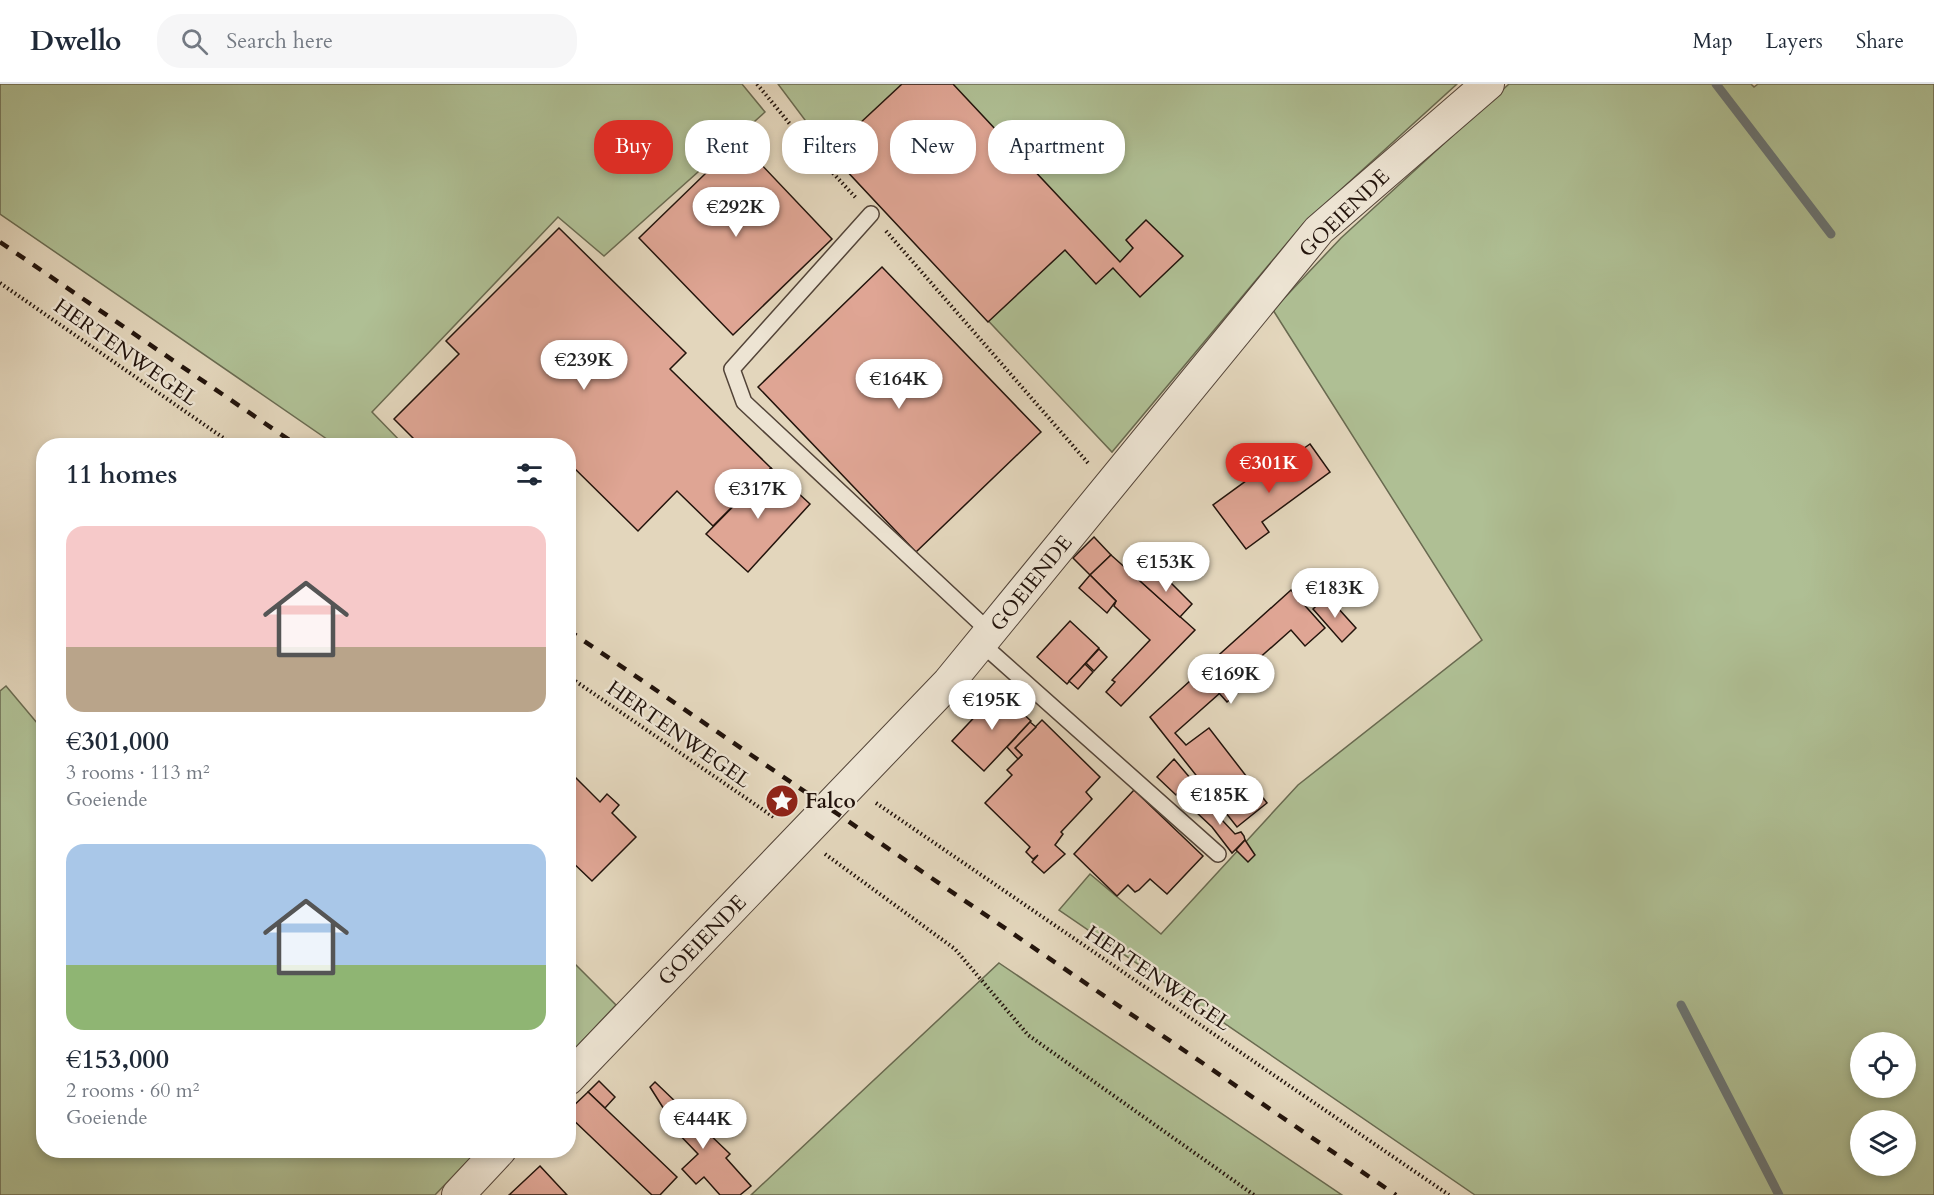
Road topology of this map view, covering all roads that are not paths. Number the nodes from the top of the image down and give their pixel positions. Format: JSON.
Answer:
{"nodes":[{"id":1,"x":1488,"y":84,"type":"edge"},
{"id":2,"x":871,"y":214,"type":"road end"},
{"id":3,"x":987,"y":638,"type":"junction"},
{"id":4,"x":1218,"y":854,"type":"dead end"},
{"id":5,"x":576,"y":1071,"type":"edge"},
{"id":6,"x":493,"y":1158,"type":"edge"},
{"id":7,"x":458,"y":1195,"type":"edge"}],
"edges":[{"from":1,"to":3,"type":"street","name":"GOEIENDE"},
{"from":2,"to":3,"type":"lane"},
{"from":3,"to":4,"type":"lane"},
{"from":3,"to":5,"type":"street","name":"GOEIENDE"},
{"from":6,"to":7,"type":"street"}]}
